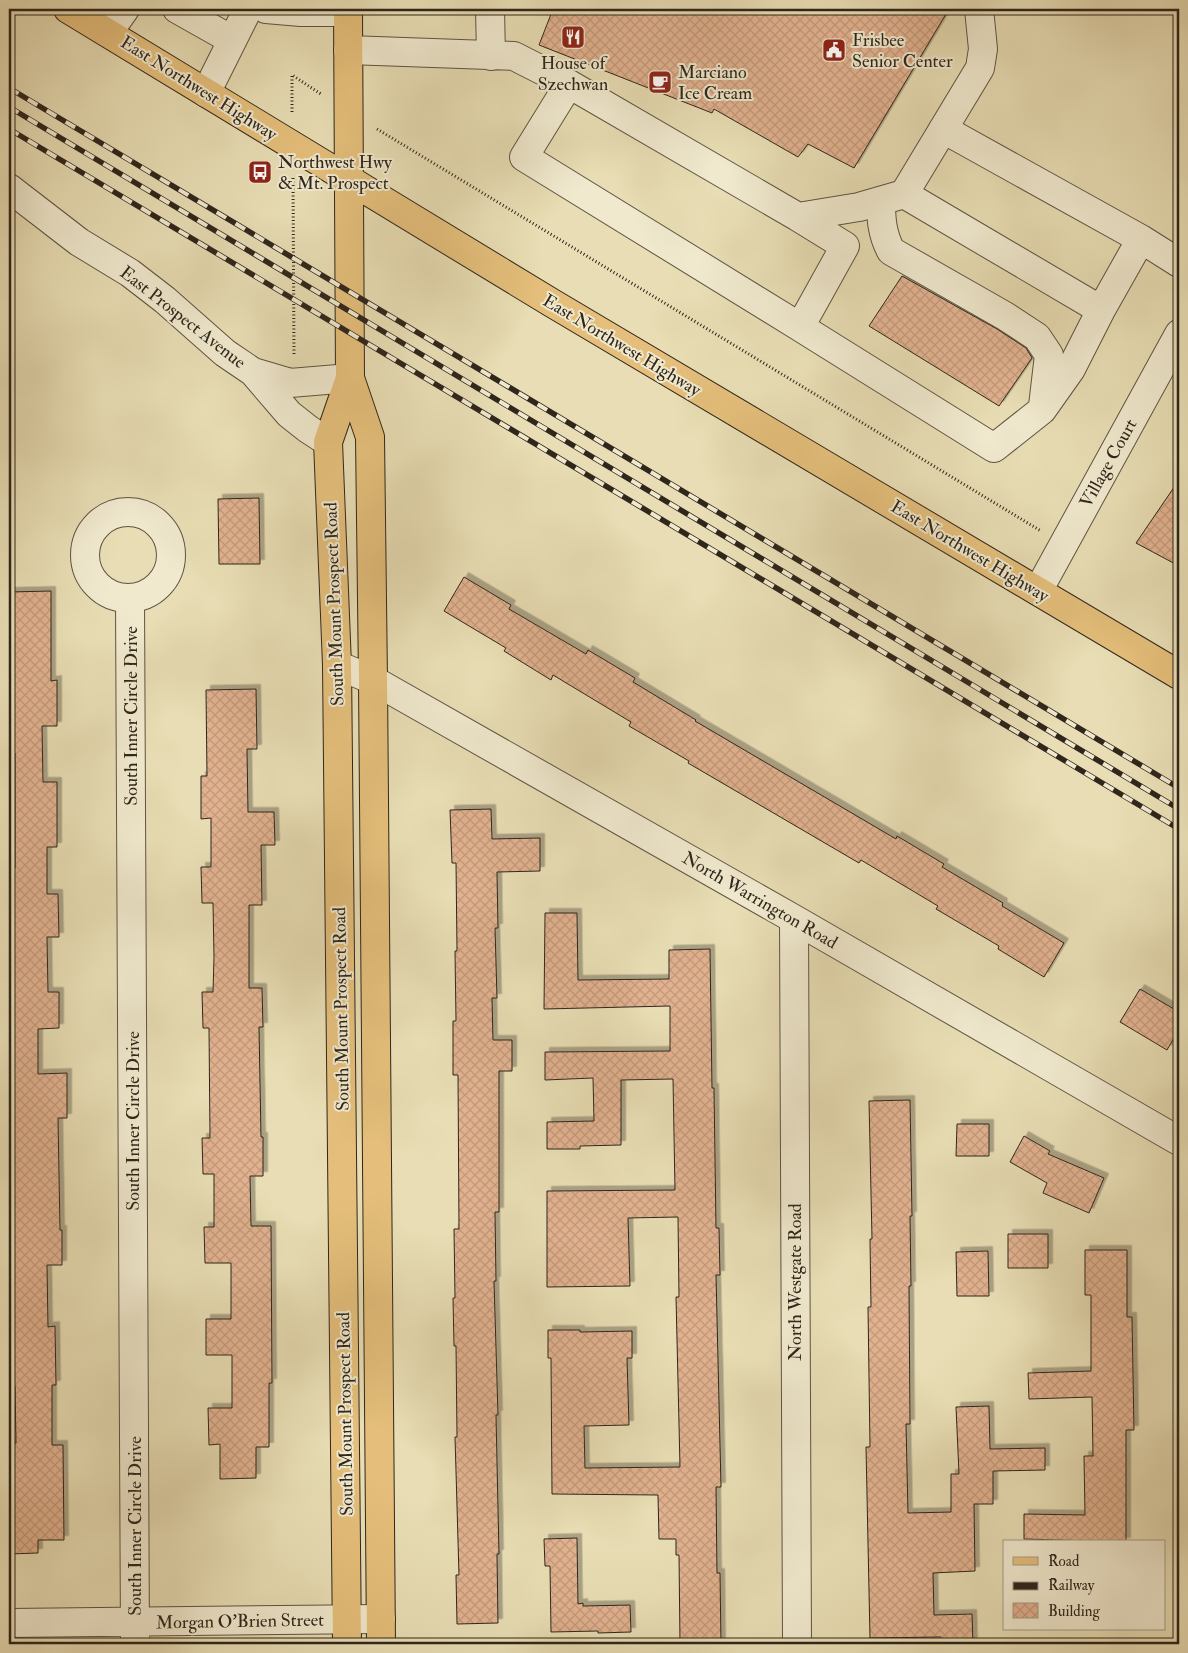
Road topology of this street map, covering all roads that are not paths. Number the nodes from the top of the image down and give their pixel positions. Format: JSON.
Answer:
{"nodes":[{"id":1,"x":68,"y":9,"type":"edge"},
{"id":2,"x":125,"y":9,"type":"edge"},
{"id":3,"x":177,"y":9,"type":"edge"},
{"id":4,"x":248,"y":9,"type":"edge"},
{"id":5,"x":266,"y":9,"type":"edge"},
{"id":6,"x":490,"y":9,"type":"edge"},
{"id":7,"x":979,"y":9,"type":"edge"},
{"id":8,"x":348,"y":10,"type":"edge"},
{"id":9,"x":108,"y":33,"type":"junction"},
{"id":10,"x":232,"y":40,"type":"junction"},
{"id":11,"x":348,"y":50,"type":"junction"},
{"id":12,"x":491,"y":56,"type":"junction"},
{"id":13,"x":569,"y":84,"type":"junction"},
{"id":14,"x":206,"y":93,"type":"junction"},
{"id":15,"x":943,"y":129,"type":"junction"},
{"id":16,"x":349,"y":181,"type":"junction"},
{"id":17,"x":9,"y":188,"type":"edge"},
{"id":18,"x":893,"y":197,"type":"junction"},
{"id":19,"x":9,"y":213,"type":"edge"},
{"id":20,"x":798,"y":217,"type":"junction"},
{"id":21,"x":1140,"y":239,"type":"junction"},
{"id":22,"x":79,"y":242,"type":"junction"},
{"id":23,"x":1179,"y":263,"type":"edge"},
{"id":24,"x":1101,"y":310,"type":"junction"},
{"id":25,"x":800,"y":327,"type":"junction"},
{"id":26,"x":1179,"y":334,"type":"edge"},
{"id":27,"x":253,"y":372,"type":"junction"},
{"id":28,"x":350,"y":378,"type":"junction"},
{"id":29,"x":1042,"y":410,"type":"junction"},
{"id":30,"x":328,"y":442,"type":"junction"},
{"id":31,"x":1038,"y":591,"type":"junction"},
{"id":32,"x":130,"y":598,"type":"dead end"},
{"id":33,"x":337,"y":665,"type":"junction"},
{"id":34,"x":1179,"y":675,"type":"edge"},
{"id":35,"x":373,"y":680,"type":"junction"},
{"id":36,"x":794,"y":919,"type":"junction"},
{"id":37,"x":1179,"y":1142,"type":"edge"},
{"id":38,"x":9,"y":1623,"type":"edge"},
{"id":39,"x":347,"y":1632,"type":"edge"},
{"id":40,"x":381,"y":1632,"type":"edge"},
{"id":41,"x":135,"y":1633,"type":"edge"},
{"id":42,"x":797,"y":1644,"type":"edge"}],
"edges":[{"from":1,"to":9,"type":"main road","name":"East Northwest Highway"},
{"from":2,"to":9,"type":"street"},
{"from":3,"to":10,"type":"street"},
{"from":4,"to":10,"type":"street"},
{"from":5,"to":8,"type":"street"},
{"from":6,"to":12,"type":"street"},
{"from":7,"to":15,"type":"street"},
{"from":8,"to":11,"type":"main road","name":"South Mount Prospect Road"},
{"from":9,"to":14,"type":"main road","name":"East Northwest Highway"},
{"from":10,"to":14,"type":"street"},
{"from":11,"to":12,"type":"street"},
{"from":11,"to":16,"type":"main road","name":"South Mount Prospect Road"},
{"from":12,"to":13,"type":"street"},
{"from":13,"to":20,"type":"street"},
{"from":13,"to":25,"type":"street"},
{"from":14,"to":16,"type":"main road","name":"East Northwest Highway"},
{"from":15,"to":18,"type":"street"},
{"from":15,"to":21,"type":"street"},
{"from":16,"to":28,"type":"main road","name":"South Mount Prospect Road"},
{"from":16,"to":31,"type":"main road","name":"East Northwest Highway"},
{"from":17,"to":22,"type":"street","name":"East Prospect Avenue"},
{"from":18,"to":20,"type":"street"},
{"from":18,"to":24,"type":"street"},
{"from":18,"to":29,"type":"street"},
{"from":19,"to":22,"type":"street","name":"East Prospect Avenue"},
{"from":20,"to":25,"type":"street"},
{"from":21,"to":23,"type":"street"},
{"from":21,"to":24,"type":"street"},
{"from":22,"to":27,"type":"street","name":"East Prospect Avenue"},
{"from":24,"to":29,"type":"street"},
{"from":25,"to":29,"type":"street"},
{"from":26,"to":31,"type":"street","name":"Village Court"},
{"from":27,"to":28,"type":"street","name":"East Prospect Avenue"},
{"from":27,"to":30,"type":"street"},
{"from":28,"to":30,"type":"main road","name":"South Mount Prospect Road"},
{"from":28,"to":35,"type":"main road","name":"South Mount Prospect Road"},
{"from":30,"to":33,"type":"main road","name":"South Mount Prospect Road"},
{"from":31,"to":34,"type":"main road","name":"East Northwest Highway"},
{"from":32,"to":41,"type":"street","name":"South Inner Circle Drive"},
{"from":33,"to":35,"type":"street","name":"North Warrington Road"},
{"from":33,"to":39,"type":"main road","name":"South Mount Prospect Road"},
{"from":35,"to":36,"type":"street","name":"North Warrington Road"},
{"from":35,"to":40,"type":"main road","name":"South Mount Prospect Road"},
{"from":36,"to":37,"type":"street","name":"North Warrington Road"},
{"from":36,"to":42,"type":"street","name":"North Westgate Road"},
{"from":38,"to":41,"type":"street","name":"Morgan O'Brien Street"},
{"from":39,"to":40,"type":"street","name":"Morgan O'Brien Street"},
{"from":39,"to":41,"type":"street","name":"Morgan O'Brien Street"}]}
